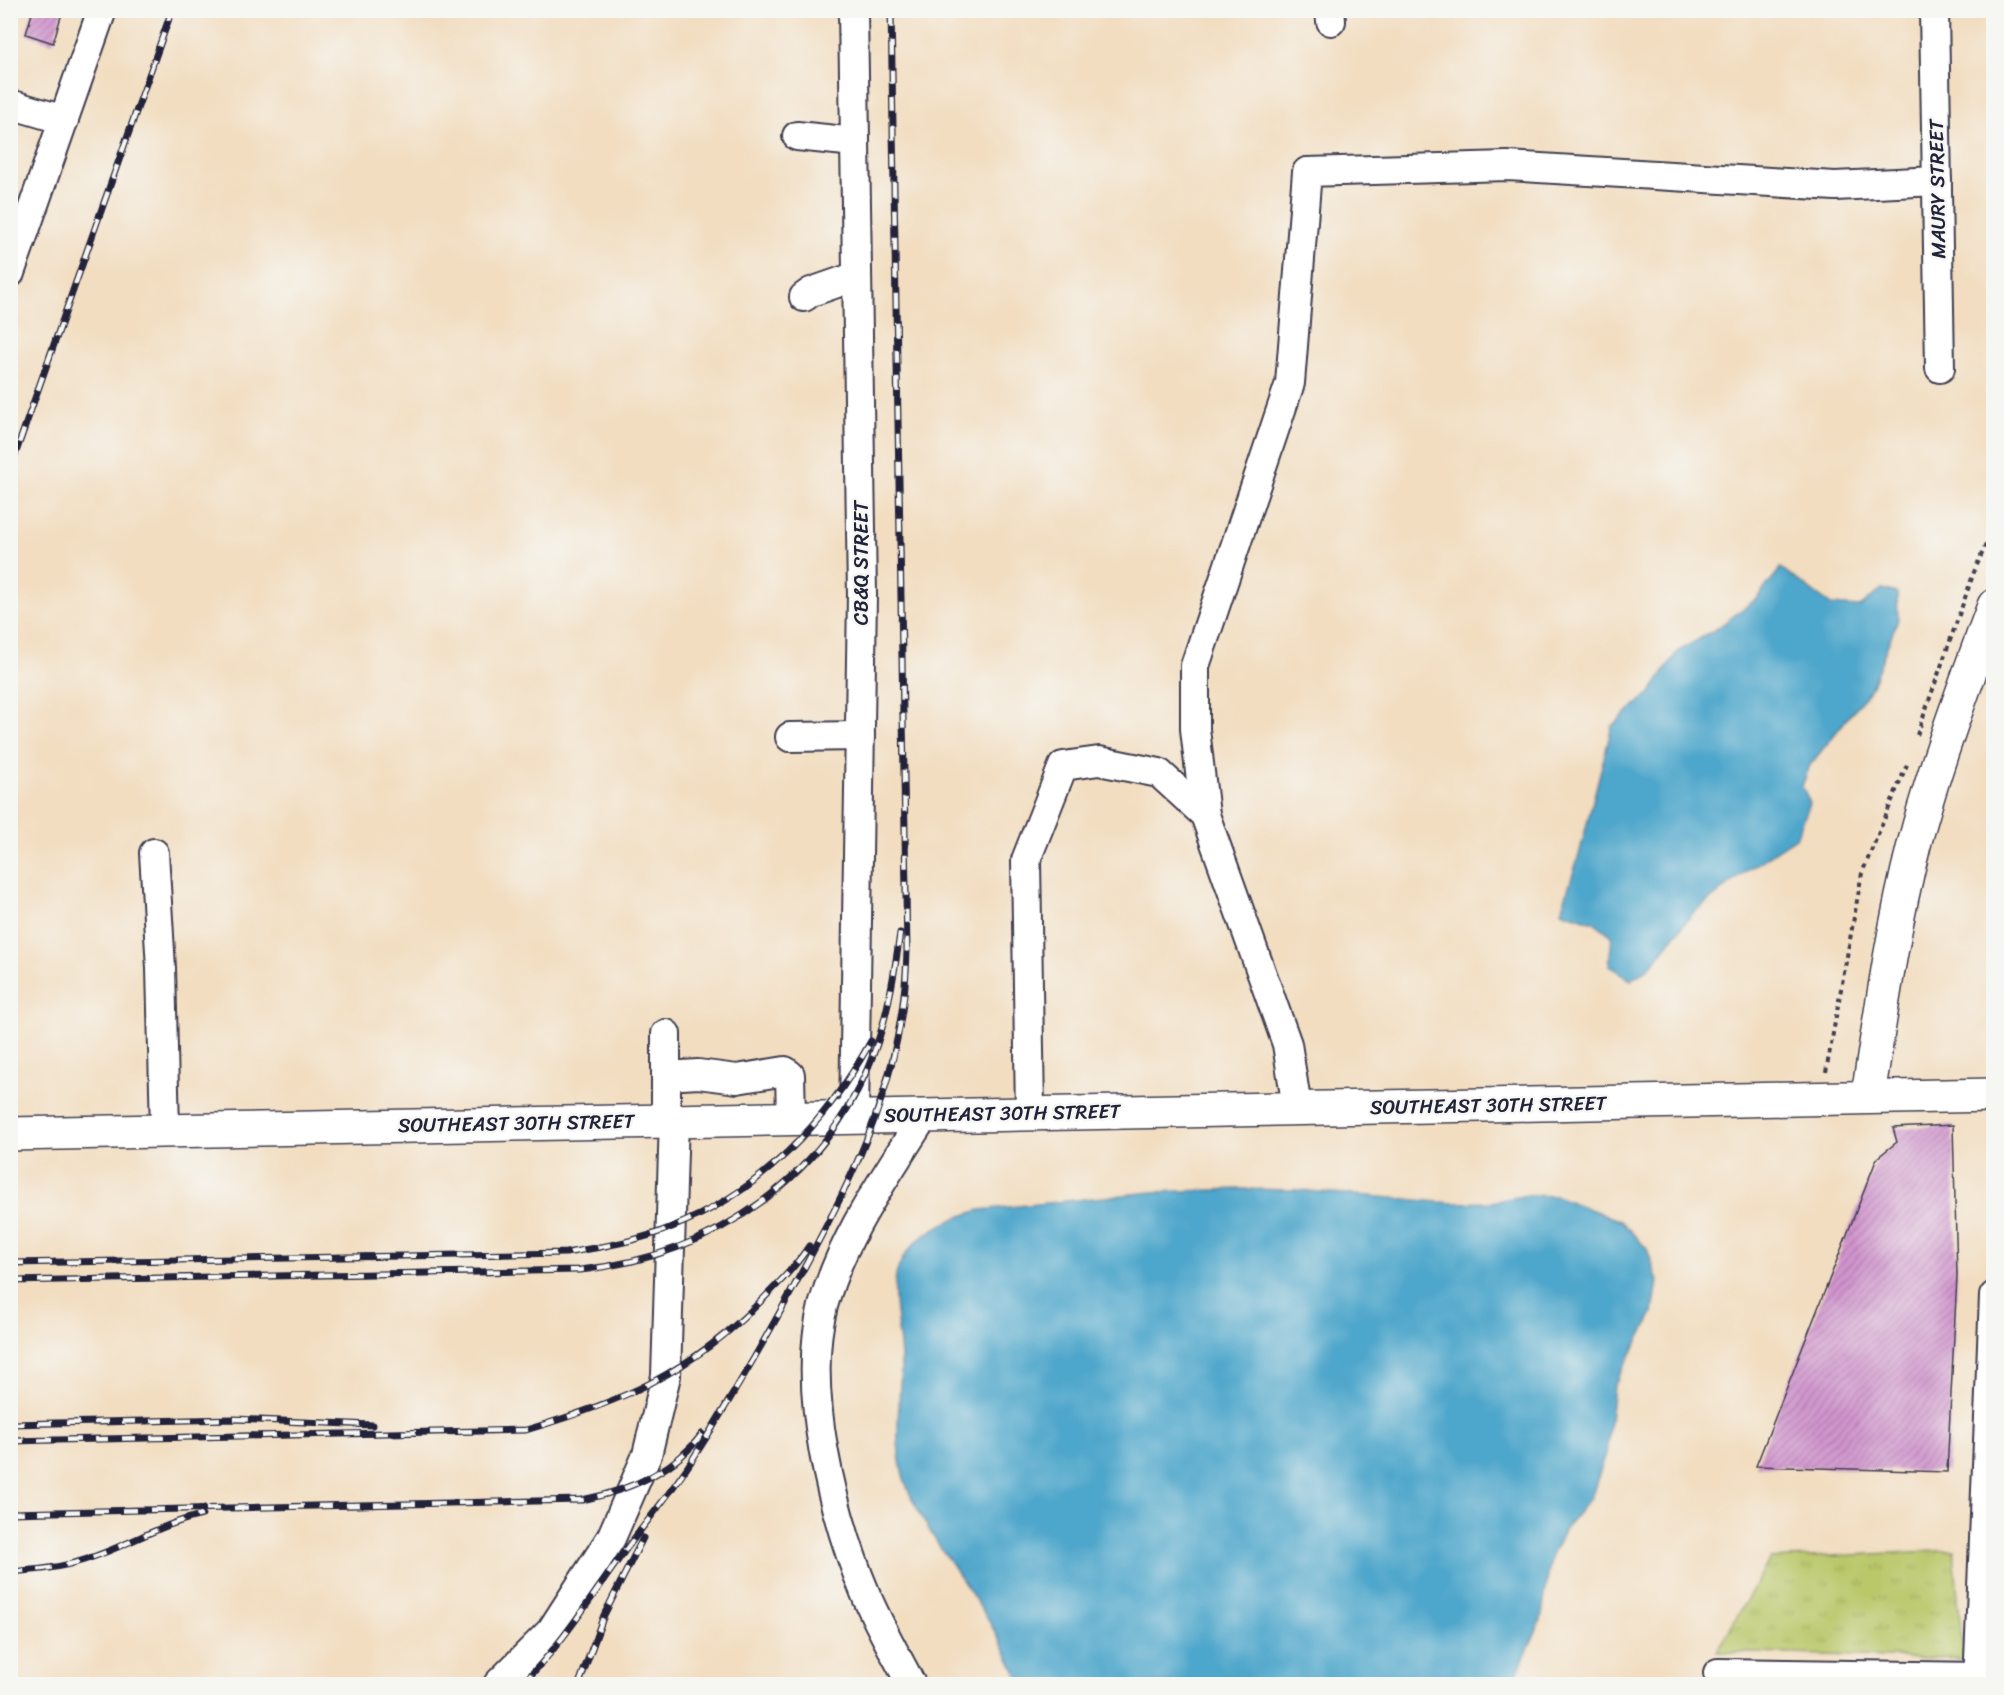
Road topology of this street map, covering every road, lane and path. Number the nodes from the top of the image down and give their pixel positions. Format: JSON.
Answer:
{"nodes":[{"id":1,"x":102,"y":10,"type":"edge"},
{"id":2,"x":854,"y":10,"type":"edge"},
{"id":3,"x":1934,"y":10,"type":"edge"},
{"id":4,"x":10,"y":104,"type":"edge"},
{"id":5,"x":64,"y":120,"type":"junction"},
{"id":6,"x":797,"y":136,"type":"dead end"},
{"id":7,"x":855,"y":142,"type":"junction"},
{"id":8,"x":1937,"y":181,"type":"junction"},
{"id":9,"x":10,"y":273,"type":"edge"},
{"id":10,"x":857,"y":276,"type":"junction"},
{"id":11,"x":804,"y":297,"type":"dead end"},
{"id":12,"x":1940,"y":368,"type":"dead end"},
{"id":13,"x":1994,"y":606,"type":"edge"},
{"id":14,"x":860,"y":736,"type":"junction"},
{"id":15,"x":790,"y":737,"type":"dead end"},
{"id":16,"x":1205,"y":815,"type":"junction"},
{"id":17,"x":154,"y":853,"type":"dead end"},
{"id":18,"x":666,"y":1034,"type":"dead end"},
{"id":19,"x":666,"y":1076,"type":"junction"},
{"id":20,"x":1994,"y":1095,"type":"edge"},
{"id":21,"x":1868,"y":1096,"type":"junction"},
{"id":22,"x":1298,"y":1108,"type":"junction"},
{"id":23,"x":1030,"y":1113,"type":"junction"},
{"id":24,"x":926,"y":1114,"type":"junction"},
{"id":25,"x":854,"y":1116,"type":"junction"},
{"id":26,"x":791,"y":1117,"type":"junction"},
{"id":27,"x":670,"y":1120,"type":"junction"},
{"id":28,"x":165,"y":1130,"type":"junction"},
{"id":29,"x":10,"y":1134,"type":"edge"},
{"id":30,"x":1994,"y":1296,"type":"edge"},
{"id":31,"x":1718,"y":1673,"type":"dead end"},
{"id":32,"x":1979,"y":1681,"type":"edge"},
{"id":33,"x":498,"y":1684,"type":"edge"},
{"id":34,"x":911,"y":1684,"type":"edge"}],
"edges":[{"from":1,"to":5,"type":"street"},
{"from":2,"to":7,"type":"street","name":"CB&Q STREET"},
{"from":3,"to":8,"type":"street","name":"MAURY STREET"},
{"from":4,"to":5,"type":"street"},
{"from":5,"to":9,"type":"street"},
{"from":6,"to":7,"type":"street"},
{"from":7,"to":10,"type":"street","name":"CB&Q STREET"},
{"from":8,"to":12,"type":"street","name":"MAURY STREET"},
{"from":8,"to":16,"type":"street"},
{"from":10,"to":11,"type":"street"},
{"from":10,"to":14,"type":"street","name":"CB&Q STREET"},
{"from":13,"to":21,"type":"main road"},
{"from":14,"to":15,"type":"street"},
{"from":14,"to":25,"type":"street","name":"CB&Q STREET"},
{"from":16,"to":22,"type":"street"},
{"from":16,"to":23,"type":"street"},
{"from":17,"to":28,"type":"street"},
{"from":18,"to":19,"type":"street"},
{"from":19,"to":26,"type":"street"},
{"from":19,"to":27,"type":"street"},
{"from":20,"to":21,"type":"main road","name":"SOUTHEAST 30TH STREET"},
{"from":21,"to":22,"type":"main road","name":"SOUTHEAST 30TH STREET"},
{"from":22,"to":23,"type":"main road","name":"SOUTHEAST 30TH STREET"},
{"from":23,"to":24,"type":"main road","name":"SOUTHEAST 30TH STREET"},
{"from":24,"to":25,"type":"main road","name":"SOUTHEAST 30TH STREET"},
{"from":24,"to":34,"type":"street"},
{"from":25,"to":26,"type":"main road","name":"SOUTHEAST 30TH STREET"},
{"from":26,"to":27,"type":"main road","name":"SOUTHEAST 30TH STREET"},
{"from":27,"to":28,"type":"main road","name":"SOUTHEAST 30TH STREET"},
{"from":27,"to":33,"type":"street"},
{"from":28,"to":29,"type":"main road","name":"SOUTHEAST 30TH STREET"},
{"from":30,"to":32,"type":"street"},
{"from":31,"to":32,"type":"street"}]}
